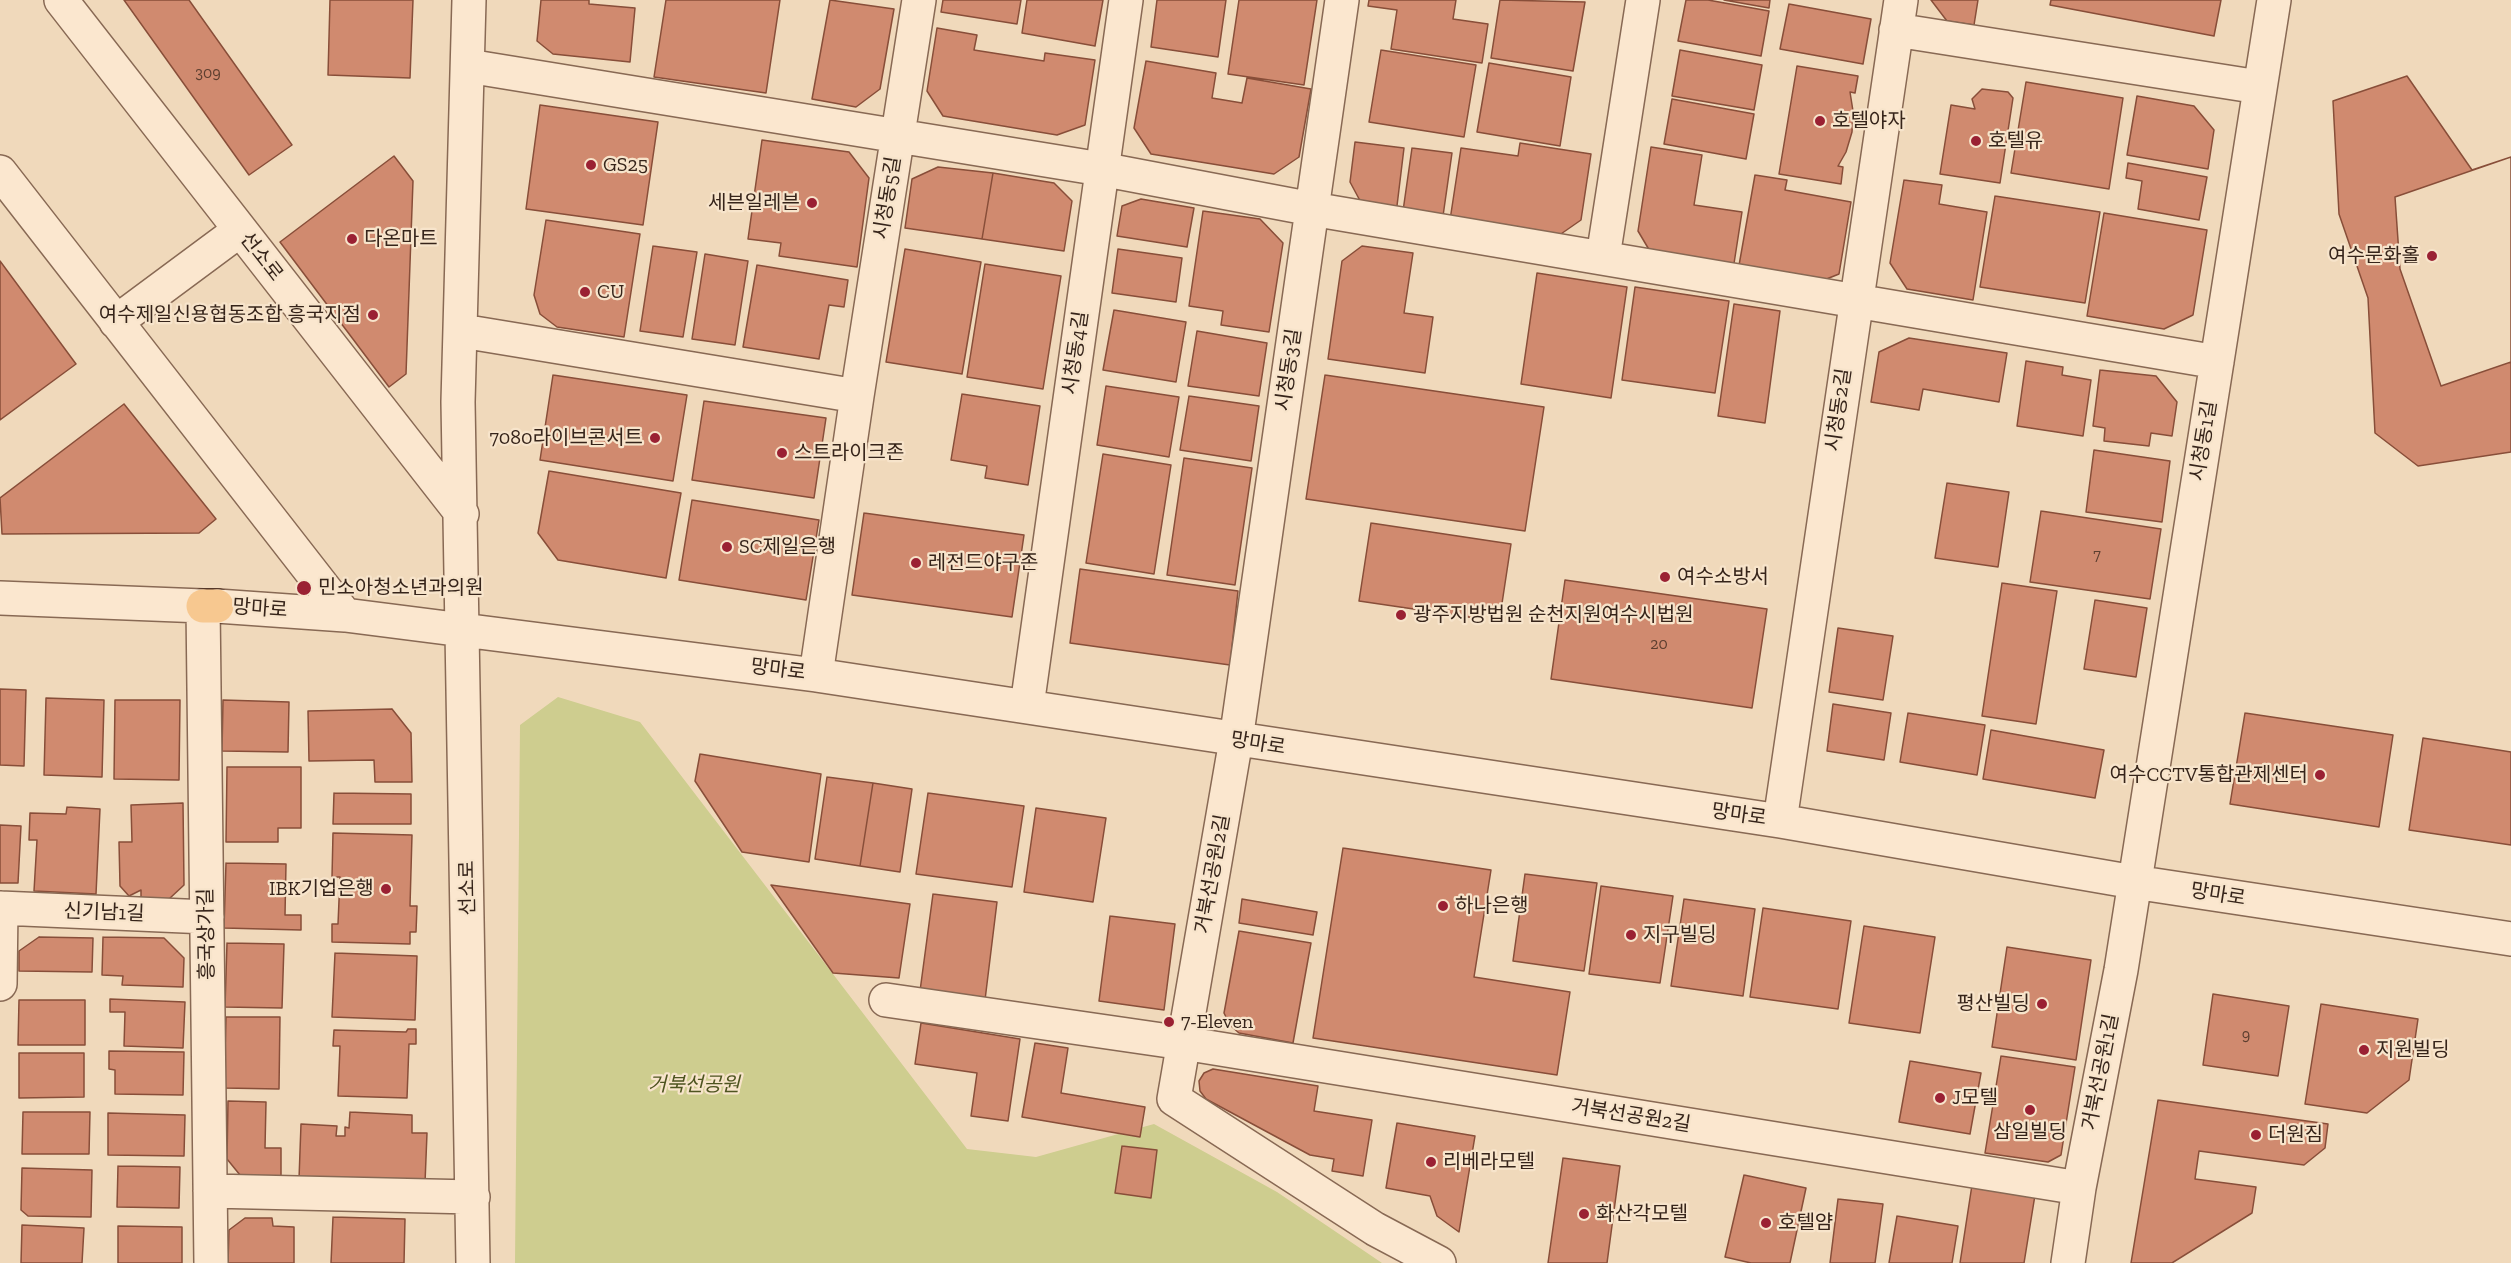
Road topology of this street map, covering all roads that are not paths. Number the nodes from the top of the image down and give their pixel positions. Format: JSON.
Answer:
{"nodes":[{"id":1,"x":61,"y":0,"type":"edge"},
{"id":2,"x":469,"y":0,"type":"edge"},
{"id":3,"x":919,"y":0,"type":"edge"},
{"id":4,"x":1126,"y":0,"type":"edge"},
{"id":5,"x":1342,"y":0,"type":"edge"},
{"id":6,"x":1643,"y":0,"type":"edge"},
{"id":7,"x":2274,"y":0,"type":"edge"},
{"id":8,"x":1898,"y":15,"type":"edge"},
{"id":9,"x":468,"y":66,"type":"junction"},
{"id":10,"x":2259,"y":87,"type":"junction"},
{"id":11,"x":898,"y":135,"type":"junction"},
{"id":12,"x":1101,"y":169,"type":"junction"},
{"id":13,"x":0,"y":172,"type":"edge"},
{"id":14,"x":1312,"y":208,"type":"junction"},
{"id":15,"x":240,"y":230,"type":"junction"},
{"id":16,"x":1603,"y":258,"type":"junction"},
{"id":17,"x":1855,"y":301,"type":"junction"},
{"id":18,"x":116,"y":322,"type":"junction"},
{"id":19,"x":462,"y":331,"type":"junction"},
{"id":20,"x":2217,"y":362,"type":"junction"},
{"id":21,"x":856,"y":396,"type":"junction"},
{"id":22,"x":462,"y":514,"type":"junction"},
{"id":23,"x":0,"y":598,"type":"edge"},
{"id":24,"x":210,"y":606,"type":"junction"},
{"id":25,"x":345,"y":615,"type":"junction"},
{"id":26,"x":464,"y":629,"type":"junction"},
{"id":27,"x":816,"y":675,"type":"junction"},
{"id":28,"x":1027,"y":706,"type":"junction"},
{"id":29,"x":1236,"y":740,"type":"junction"},
{"id":30,"x":1780,"y":821,"type":"junction"},
{"id":31,"x":2134,"y":882,"type":"junction"},
{"id":32,"x":0,"y":908,"type":"edge"},
{"id":33,"x":207,"y":917,"type":"junction"},
{"id":34,"x":2511,"y":939,"type":"edge"},
{"id":35,"x":0,"y":984,"type":"edge"},
{"id":36,"x":886,"y":1000,"type":"dead end"},
{"id":37,"x":1183,"y":1043,"type":"junction"},
{"id":38,"x":2079,"y":1188,"type":"junction"},
{"id":39,"x":210,"y":1191,"type":"junction"},
{"id":40,"x":472,"y":1197,"type":"junction"},
{"id":41,"x":211,"y":1263,"type":"edge"},
{"id":42,"x":473,"y":1263,"type":"edge"},
{"id":43,"x":1439,"y":1263,"type":"edge"},
{"id":44,"x":2068,"y":1263,"type":"edge"}],
"edges":[{"from":1,"to":15,"type":"street","name":"선소로"},
{"from":2,"to":9,"type":"street","name":"선소로"},
{"from":3,"to":11,"type":"street","name":"시청동5길"},
{"from":4,"to":12,"type":"street","name":"시청동4길"},
{"from":5,"to":14,"type":"street","name":"시청동3길"},
{"from":6,"to":16,"type":"street"},
{"from":7,"to":10,"type":"street","name":"시청동1길"},
{"from":8,"to":10,"type":"street"},
{"from":8,"to":17,"type":"street","name":"시청동2길"},
{"from":9,"to":11,"type":"street"},
{"from":9,"to":19,"type":"street","name":"선소로"},
{"from":10,"to":20,"type":"street","name":"시청동1길"},
{"from":11,"to":12,"type":"street"},
{"from":11,"to":21,"type":"street","name":"시청동5길"},
{"from":12,"to":14,"type":"street"},
{"from":12,"to":28,"type":"street","name":"시청동4길"},
{"from":13,"to":18,"type":"street"},
{"from":14,"to":16,"type":"street"},
{"from":14,"to":29,"type":"street","name":"시청동3길"},
{"from":15,"to":18,"type":"street"},
{"from":15,"to":22,"type":"street","name":"선소로"},
{"from":16,"to":17,"type":"street"},
{"from":17,"to":20,"type":"street"},
{"from":17,"to":30,"type":"street","name":"시청동2길"},
{"from":18,"to":25,"type":"street"},
{"from":19,"to":21,"type":"street"},
{"from":19,"to":22,"type":"street","name":"선소로"},
{"from":20,"to":31,"type":"street","name":"시청동1길"},
{"from":21,"to":27,"type":"street","name":"시청동5길"},
{"from":22,"to":26,"type":"street","name":"선소로"},
{"from":23,"to":24,"type":"street","name":"망마로"},
{"from":24,"to":25,"type":"street","name":"망마로"},
{"from":24,"to":33,"type":"street","name":"흥국상가길"},
{"from":25,"to":26,"type":"street","name":"망마로"},
{"from":26,"to":27,"type":"street","name":"망마로"},
{"from":26,"to":40,"type":"street","name":"선소로"},
{"from":27,"to":28,"type":"street","name":"망마로"},
{"from":28,"to":29,"type":"street","name":"망마로"},
{"from":29,"to":30,"type":"street","name":"망마로"},
{"from":29,"to":37,"type":"street","name":"거북선공원2길"},
{"from":30,"to":31,"type":"street","name":"망마로"},
{"from":31,"to":34,"type":"street","name":"망마로"},
{"from":31,"to":38,"type":"street","name":"거북선공원1길"},
{"from":32,"to":33,"type":"street","name":"신기남1길"},
{"from":32,"to":35,"type":"street","name":"신기남1길"},
{"from":33,"to":39,"type":"street","name":"흥국상가길"},
{"from":36,"to":37,"type":"street","name":"거북선공원2길"},
{"from":37,"to":38,"type":"street","name":"거북선공원2길"},
{"from":37,"to":43,"type":"street","name":"거북선공원2길"},
{"from":38,"to":44,"type":"street","name":"거북선공원1길"},
{"from":39,"to":40,"type":"street"},
{"from":39,"to":41,"type":"street","name":"흥국상가길"},
{"from":40,"to":42,"type":"street","name":"선소로"}]}
